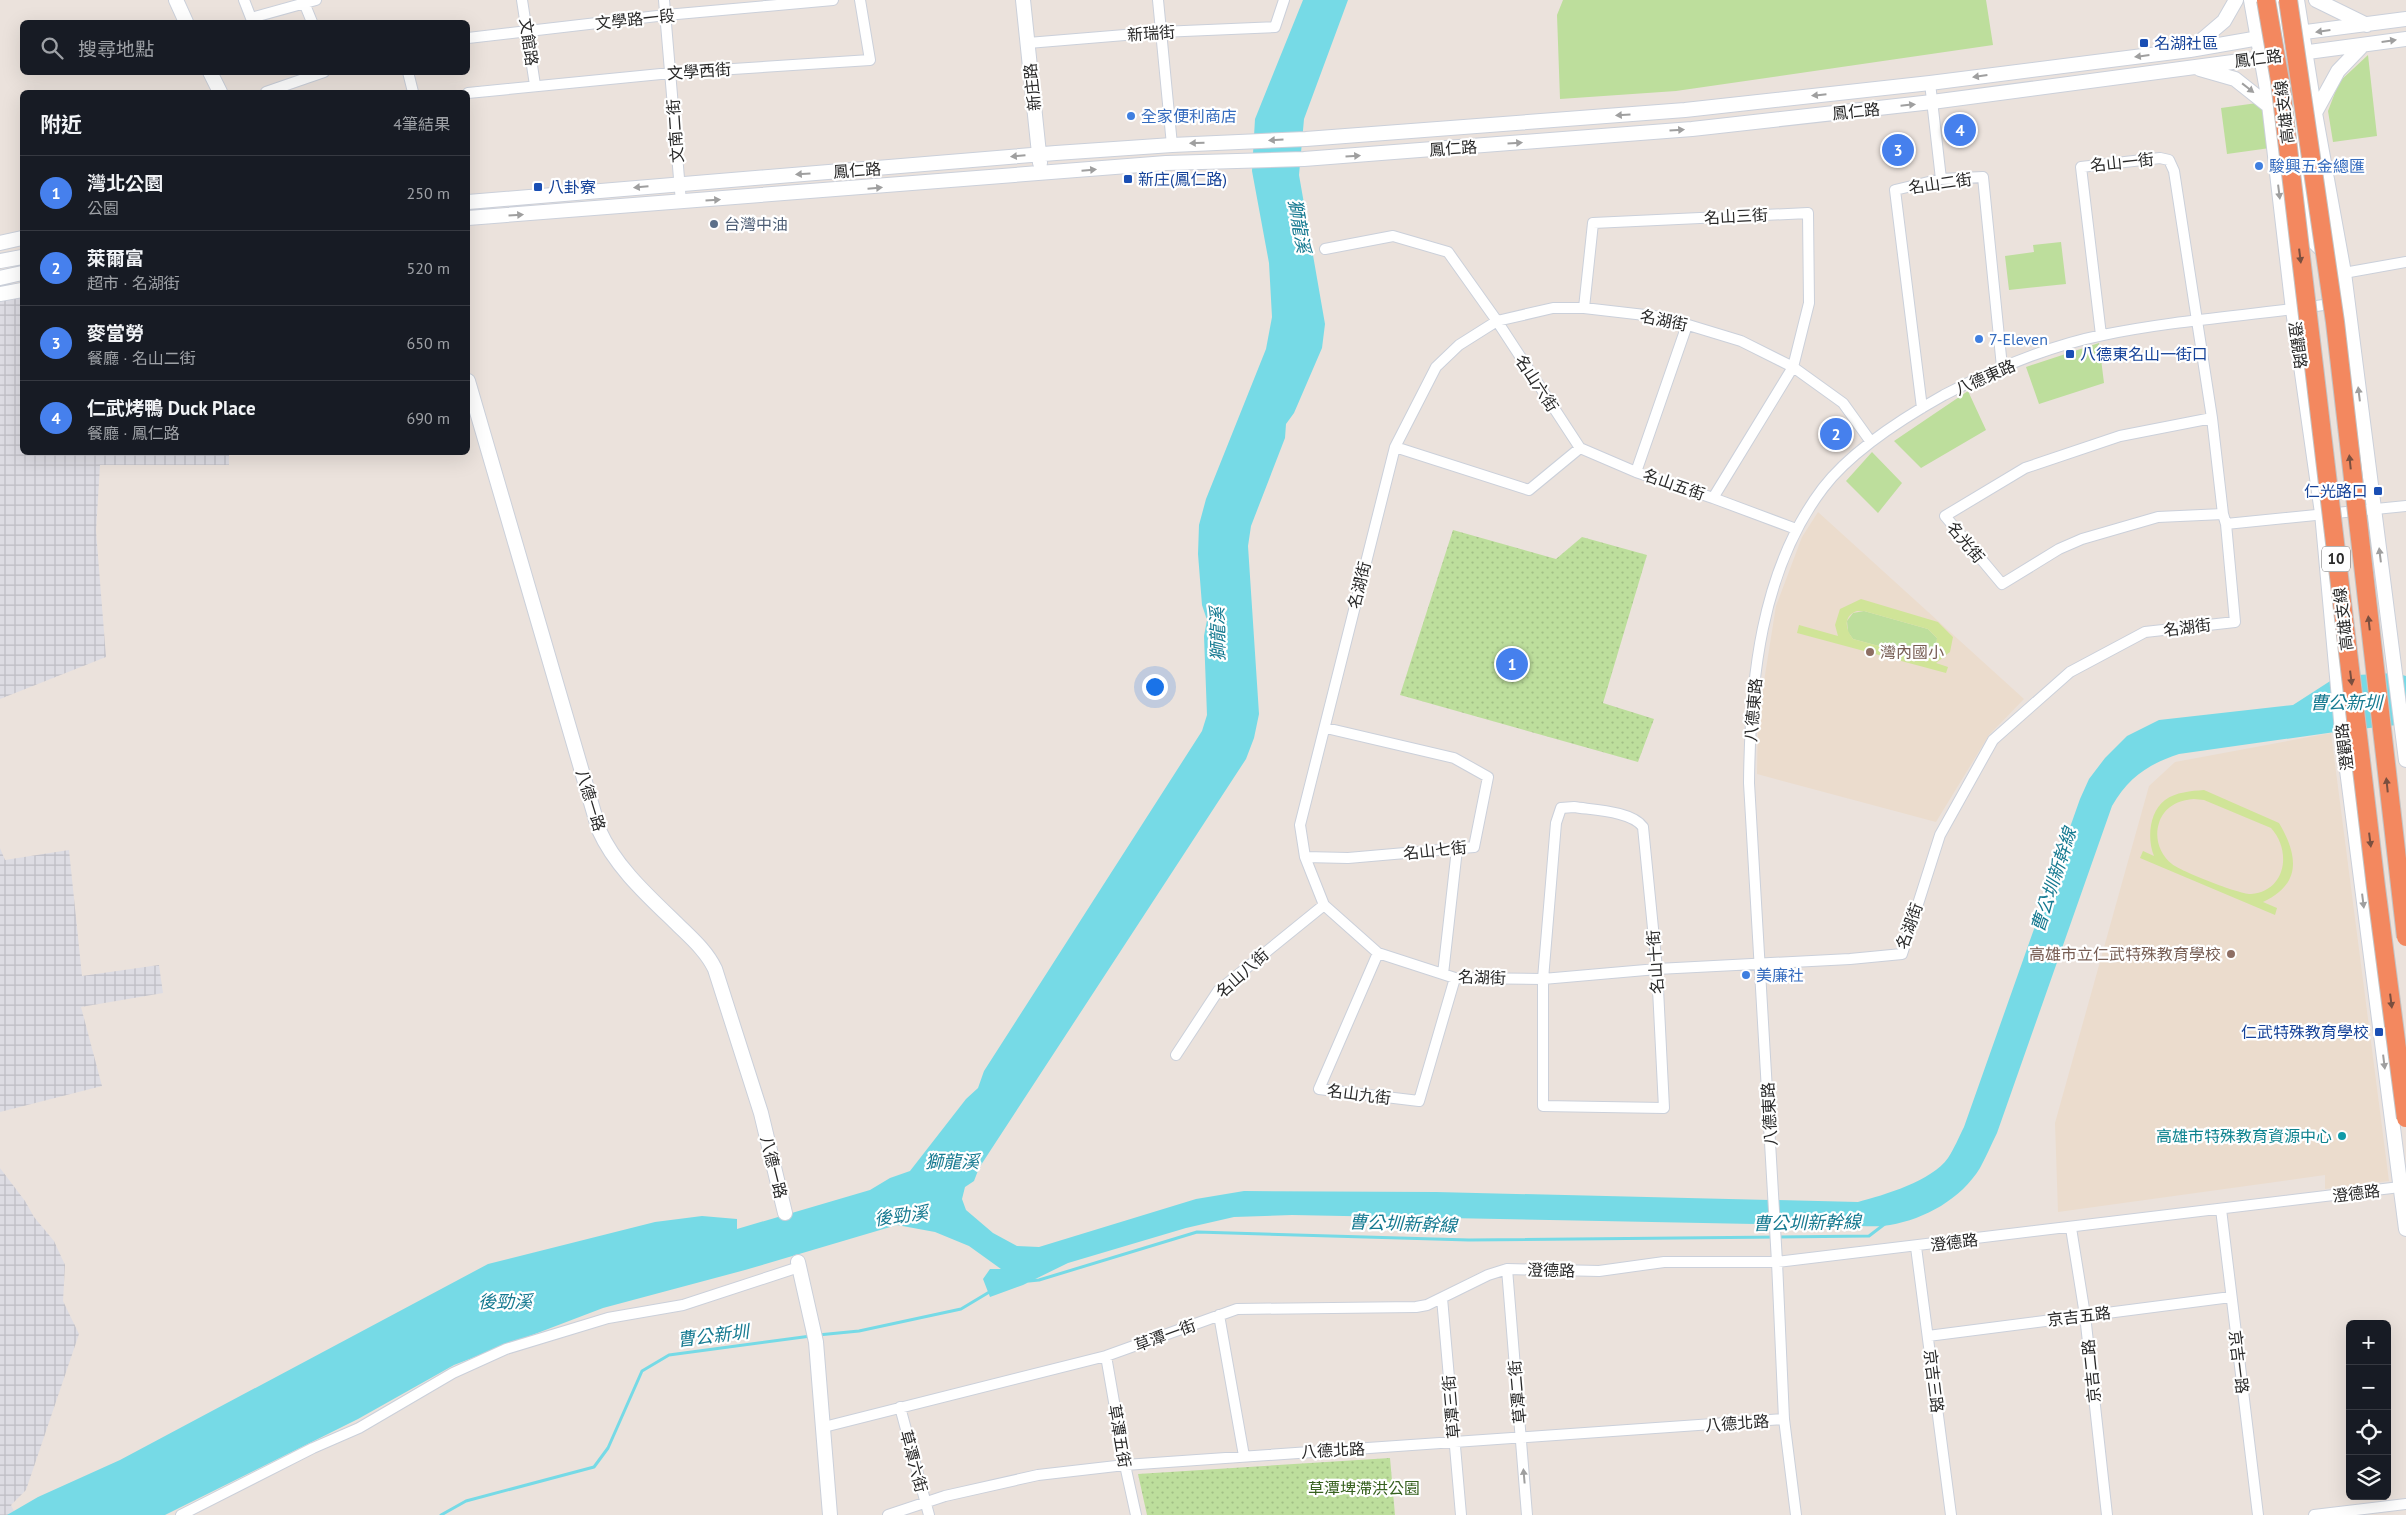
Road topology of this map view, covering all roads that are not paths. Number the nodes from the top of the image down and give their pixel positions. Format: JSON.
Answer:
{"nodes":[{"id":1,"x":176,"y":0,"type":"edge"},
{"id":2,"x":244,"y":0,"type":"edge"},
{"id":3,"x":316,"y":0,"type":"edge"},
{"id":4,"x":522,"y":0,"type":"edge"},
{"id":5,"x":664,"y":0,"type":"edge"},
{"id":6,"x":833,"y":0,"type":"edge"},
{"id":7,"x":860,"y":0,"type":"edge"},
{"id":8,"x":1023,"y":0,"type":"edge"},
{"id":9,"x":1158,"y":0,"type":"edge"},
{"id":10,"x":1284,"y":0,"type":"edge"},
{"id":11,"x":2236,"y":0,"type":"edge"},
{"id":12,"x":2251,"y":0,"type":"edge"},
{"id":13,"x":2266,"y":0,"type":"edge"},
{"id":14,"x":2276,"y":0,"type":"edge"},
{"id":15,"x":2288,"y":0,"type":"edge"},
{"id":16,"x":2297,"y":0,"type":"edge"},
{"id":17,"x":2316,"y":0,"type":"edge"},
{"id":18,"x":304,"y":2,"type":"edge"},
{"id":19,"x":666,"y":15,"type":"junction"},
{"id":20,"x":2406,"y":19,"type":"edge"},
{"id":21,"x":185,"y":20,"type":"edge"},
{"id":22,"x":311,"y":20,"type":"edge"},
{"id":23,"x":2368,"y":25,"type":"junction"},
{"id":24,"x":527,"y":31,"type":"junction"},
{"id":25,"x":1161,"y":32,"type":"junction"},
{"id":26,"x":2303,"y":33,"type":"junction"},
{"id":27,"x":2280,"y":36,"type":"junction"},
{"id":28,"x":470,"y":38,"type":"edge"},
{"id":29,"x":2259,"y":38,"type":"junction"},
{"id":30,"x":2406,"y":39,"type":"edge"},
{"id":31,"x":1028,"y":44,"type":"junction"},
{"id":32,"x":2363,"y":45,"type":"junction"},
{"id":33,"x":2190,"y":50,"type":"junction"},
{"id":34,"x":2295,"y":53,"type":"junction"},
{"id":35,"x":2262,"y":57,"type":"junction"},
{"id":36,"x":2190,"y":66,"type":"junction"},
{"id":37,"x":671,"y":73,"type":"junction"},
{"id":38,"x":212,"y":75,"type":"edge"},
{"id":39,"x":315,"y":75,"type":"edge"},
{"id":40,"x":409,"y":75,"type":"edge"},
{"id":41,"x":1930,"y":83,"type":"junction"},
{"id":42,"x":535,"y":85,"type":"junction"},
{"id":43,"x":219,"y":90,"type":"edge"},
{"id":44,"x":272,"y":90,"type":"edge"},
{"id":45,"x":412,"y":90,"type":"edge"},
{"id":46,"x":470,"y":92,"type":"edge"},
{"id":47,"x":1932,"y":102,"type":"junction"},
{"id":48,"x":2269,"y":106,"type":"junction"},
{"id":49,"x":2315,"y":113,"type":"junction"},
{"id":50,"x":1172,"y":144,"type":"junction"},
{"id":51,"x":1039,"y":154,"type":"junction"},
{"id":52,"x":1042,"y":174,"type":"junction"},
{"id":53,"x":1941,"y":179,"type":"junction"},
{"id":54,"x":679,"y":183,"type":"junction"},
{"id":55,"x":470,"y":202,"type":"edge"},
{"id":56,"x":681,"y":202,"type":"junction"},
{"id":57,"x":470,"y":218,"type":"edge"},
{"id":58,"x":20,"y":238,"type":"edge"},
{"id":59,"x":0,"y":243,"type":"edge"},
{"id":60,"x":1325,"y":249,"type":"dead end"},
{"id":61,"x":20,"y":257,"type":"edge"},
{"id":62,"x":0,"y":261,"type":"edge"},
{"id":63,"x":2406,"y":262,"type":"edge"},
{"id":64,"x":20,"y":273,"type":"edge"},
{"id":65,"x":2344,"y":273,"type":"junction"},
{"id":66,"x":0,"y":278,"type":"edge"},
{"id":67,"x":20,"y":290,"type":"edge"},
{"id":68,"x":0,"y":294,"type":"edge"},
{"id":69,"x":2347,"y":301,"type":"junction"},
{"id":70,"x":1584,"y":308,"type":"junction"},
{"id":71,"x":2293,"y":310,"type":"junction"},
{"id":72,"x":1497,"y":321,"type":"junction"},
{"id":73,"x":2196,"y":322,"type":"junction"},
{"id":74,"x":1687,"y":325,"type":"junction"},
{"id":75,"x":2101,"y":335,"type":"junction"},
{"id":76,"x":1793,"y":367,"type":"junction"},
{"id":77,"x":2002,"y":367,"type":"junction"},
{"id":78,"x":470,"y":388,"type":"edge"},
{"id":79,"x":1922,"y":408,"type":"junction"},
{"id":80,"x":2212,"y":418,"type":"junction"},
{"id":81,"x":1871,"y":442,"type":"junction"},
{"id":82,"x":1395,"y":447,"type":"junction"},
{"id":83,"x":1580,"y":448,"type":"junction"},
{"id":84,"x":1636,"y":472,"type":"junction"},
{"id":85,"x":1713,"y":498,"type":"junction"},
{"id":86,"x":2406,"y":506,"type":"edge"},
{"id":87,"x":2374,"y":510,"type":"junction"},
{"id":88,"x":2322,"y":513,"type":"junction"},
{"id":89,"x":2224,"y":519,"type":"junction"},
{"id":90,"x":1796,"y":529,"type":"junction"},
{"id":91,"x":1326,"y":728,"type":"junction"},
{"id":92,"x":2406,"y":760,"type":"edge"},
{"id":93,"x":1457,"y":849,"type":"junction"},
{"id":94,"x":1305,"y":856,"type":"junction"},
{"id":95,"x":1324,"y":905,"type":"junction"},
{"id":96,"x":2406,"y":938,"type":"edge"},
{"id":97,"x":1378,"y":953,"type":"junction"},
{"id":98,"x":1758,"y":964,"type":"junction"},
{"id":99,"x":1658,"y":969,"type":"junction"},
{"id":100,"x":1443,"y":974,"type":"junction"},
{"id":101,"x":1455,"y":978,"type":"junction"},
{"id":102,"x":1543,"y":978,"type":"junction"},
{"id":103,"x":1176,"y":1055,"type":"dead end"},
{"id":104,"x":2406,"y":1118,"type":"edge"},
{"id":105,"x":2400,"y":1188,"type":"junction"},
{"id":106,"x":2221,"y":1209,"type":"junction"},
{"id":107,"x":786,"y":1213,"type":"dead end"},
{"id":108,"x":2071,"y":1228,"type":"junction"},
{"id":109,"x":2406,"y":1229,"type":"edge"},
{"id":110,"x":1916,"y":1247,"type":"junction"},
{"id":111,"x":1777,"y":1262,"type":"junction"},
{"id":112,"x":798,"y":1265,"type":"joint"},
{"id":113,"x":1507,"y":1269,"type":"junction"},
{"id":114,"x":2231,"y":1297,"type":"junction"},
{"id":115,"x":1442,"y":1298,"type":"junction"},
{"id":116,"x":1219,"y":1315,"type":"junction"},
{"id":117,"x":2085,"y":1315,"type":"junction"},
{"id":118,"x":1928,"y":1336,"type":"junction"},
{"id":119,"x":1106,"y":1356,"type":"junction"},
{"id":120,"x":900,"y":1408,"type":"junction"},
{"id":121,"x":1784,"y":1419,"type":"junction"},
{"id":122,"x":824,"y":1427,"type":"junction"},
{"id":123,"x":1521,"y":1438,"type":"junction"},
{"id":124,"x":1455,"y":1443,"type":"junction"},
{"id":125,"x":1244,"y":1456,"type":"junction"},
{"id":126,"x":1124,"y":1465,"type":"junction"},
{"id":127,"x":925,"y":1504,"type":"junction"},
{"id":128,"x":2406,"y":1504,"type":"edge"},
{"id":129,"x":181,"y":1515,"type":"edge"},
{"id":130,"x":830,"y":1515,"type":"edge"},
{"id":131,"x":888,"y":1515,"type":"edge"},
{"id":132,"x":928,"y":1515,"type":"edge"},
{"id":133,"x":1136,"y":1515,"type":"edge"},
{"id":134,"x":1461,"y":1515,"type":"edge"},
{"id":135,"x":1527,"y":1515,"type":"edge"},
{"id":136,"x":1796,"y":1515,"type":"edge"},
{"id":137,"x":1951,"y":1515,"type":"edge"},
{"id":138,"x":2107,"y":1515,"type":"edge"},
{"id":139,"x":2258,"y":1515,"type":"edge"},
{"id":140,"x":2314,"y":1515,"type":"edge"}],
"edges":[{"from":1,"to":21,"type":"main road"},
{"from":2,"to":18,"type":"street"},
{"from":3,"to":18,"type":"street"},
{"from":4,"to":24,"type":"street","name":"文館路"},
{"from":5,"to":19,"type":"street","name":"文南二街"},
{"from":6,"to":19,"type":"street","name":"文學路一段"},
{"from":7,"to":37,"type":"street","name":"文學西街"},
{"from":8,"to":31,"type":"main road","name":"新庄路"},
{"from":9,"to":25,"type":"street"},
{"from":10,"to":25,"type":"street","name":"新瑞街"},
{"from":11,"to":33,"type":"main road"},
{"from":12,"to":29,"type":"main road","name":"澄觀路"},
{"from":13,"to":104,"type":"highway","name":"高雄支線","number":"10","one_way":true,"bridge":true},
{"from":14,"to":27,"type":"main road"},
{"from":96,"to":15,"type":"highway","name":"高雄支線","number":"10","one_way":true,"bridge":true},
{"from":16,"to":26,"type":"main road"},
{"from":17,"to":23,"type":"main road"},
{"from":18,"to":22,"type":"street"},
{"from":19,"to":24,"type":"street","name":"文學路一段"},
{"from":19,"to":37,"type":"street","name":"文南二街"},
{"from":20,"to":23,"type":"main road","name":"鳳仁路"},
{"from":23,"to":26,"type":"main road","name":"鳳仁路","one_way":true},
{"from":24,"to":28,"type":"street","name":"文學路一段"},
{"from":24,"to":42,"type":"street","name":"文館路"},
{"from":25,"to":31,"type":"street","name":"新瑞街"},
{"from":25,"to":50,"type":"street"},
{"from":26,"to":27,"type":"main road","name":"鳳仁路"},
{"from":26,"to":34,"type":"main road"},
{"from":27,"to":29,"type":"main road","name":"鳳仁路"},
{"from":27,"to":34,"type":"main road"},
{"from":29,"to":33,"type":"main road","name":"鳳仁路"},
{"from":29,"to":35,"type":"main road","name":"澄觀路"},
{"from":32,"to":30,"type":"main road","name":"鳳仁路","one_way":true},
{"from":31,"to":51,"type":"main road","name":"新庄路"},
{"from":32,"to":34,"type":"main road","name":"鳳仁路"},
{"from":32,"to":49,"type":"main road"},
{"from":33,"to":41,"type":"main road","name":"鳳仁路","one_way":true},
{"from":34,"to":35,"type":"main road","name":"鳳仁路"},
{"from":34,"to":49,"type":"main road"},
{"from":34,"to":65,"type":"main road"},
{"from":35,"to":36,"type":"main road","name":"鳳仁路"},
{"from":35,"to":48,"type":"main road","name":"澄觀路"},
{"from":36,"to":47,"type":"main road","name":"鳳仁路"},
{"from":36,"to":48,"type":"main road","one_way":true},
{"from":37,"to":42,"type":"street","name":"文學西街"},
{"from":37,"to":54,"type":"street","name":"文南二街"},
{"from":38,"to":43,"type":"main road"},
{"from":39,"to":44,"type":"street"},
{"from":40,"to":45,"type":"street"},
{"from":41,"to":47,"type":"street"},
{"from":41,"to":50,"type":"main road","name":"鳳仁路","one_way":true},
{"from":42,"to":46,"type":"street","name":"文學西街"},
{"from":52,"to":47,"type":"main road","name":"鳳仁路","one_way":true},
{"from":47,"to":53,"type":"street"},
{"from":48,"to":71,"type":"main road","name":"澄觀路","one_way":true},
{"from":49,"to":65,"type":"main road"},
{"from":50,"to":51,"type":"main road","name":"鳳仁路"},
{"from":51,"to":52,"type":"main road","name":"新庄路"},
{"from":51,"to":54,"type":"main road","name":"鳳仁路","one_way":true},
{"from":56,"to":52,"type":"main road","name":"鳳仁路","one_way":true},
{"from":53,"to":77,"type":"street","name":"名山二街"},
{"from":53,"to":79,"type":"street","name":"名山二街"},
{"from":54,"to":55,"type":"main road","name":"鳳仁路","one_way":true},
{"from":54,"to":56,"type":"street","name":"文南二街"},
{"from":57,"to":56,"type":"main road","name":"鳳仁路","one_way":true},
{"from":58,"to":59,"type":"main road"},
{"from":60,"to":72,"type":"street","name":"名山六街"},
{"from":61,"to":62,"type":"main road"},
{"from":63,"to":65,"type":"street"},
{"from":64,"to":66,"type":"main road"},
{"from":65,"to":69,"type":"main road"},
{"from":67,"to":68,"type":"main road"},
{"from":69,"to":71,"type":"street","name":"八德東路"},
{"from":87,"to":69,"type":"main road","one_way":true},
{"from":70,"to":72,"type":"street","name":"名湖街"},
{"from":70,"to":74,"type":"street","name":"名湖街"},
{"from":70,"to":76,"type":"street","name":"名山三街"},
{"from":71,"to":73,"type":"street","name":"八德東路"},
{"from":71,"to":88,"type":"main road","name":"澄觀路"},
{"from":72,"to":82,"type":"street","name":"名湖街"},
{"from":72,"to":83,"type":"street","name":"名山六街"},
{"from":73,"to":75,"type":"street","name":"八德東路"},
{"from":73,"to":75,"type":"street","name":"名山一街"},
{"from":73,"to":80,"type":"street","name":"名湖街"},
{"from":74,"to":76,"type":"street","name":"名湖街"},
{"from":74,"to":84,"type":"street","name":"名山五街"},
{"from":75,"to":77,"type":"street","name":"八德東路"},
{"from":76,"to":81,"type":"street","name":"名湖街"},
{"from":76,"to":85,"type":"street","name":"名山五街"},
{"from":77,"to":79,"type":"street","name":"八德東路"},
{"from":78,"to":107,"type":"main road","name":"八德一路"},
{"from":79,"to":81,"type":"street","name":"八德東路"},
{"from":80,"to":89,"type":"street","name":"名湖街"},
{"from":80,"to":89,"type":"street","name":"名光街"},
{"from":81,"to":90,"type":"street","name":"八德東路"},
{"from":82,"to":83,"type":"street"},
{"from":82,"to":91,"type":"street","name":"名湖街"},
{"from":83,"to":84,"type":"street"},
{"from":84,"to":85,"type":"street","name":"名山五街"},
{"from":85,"to":90,"type":"street"},
{"from":86,"to":87,"type":"street"},
{"from":87,"to":88,"type":"street"},
{"from":92,"to":87,"type":"main road","one_way":true},
{"from":88,"to":89,"type":"street"},
{"from":88,"to":105,"type":"main road","name":"澄觀路","one_way":true},
{"from":89,"to":98,"type":"street","name":"名湖街"},
{"from":90,"to":98,"type":"street","name":"八德東路"},
{"from":91,"to":93,"type":"street","name":"名山七街"},
{"from":91,"to":94,"type":"street","name":"名湖街"},
{"from":93,"to":94,"type":"street","name":"名山七街"},
{"from":93,"to":100,"type":"street"},
{"from":94,"to":95,"type":"street","name":"名湖街"},
{"from":95,"to":97,"type":"street","name":"名湖街"},
{"from":95,"to":103,"type":"street","name":"名山八街"},
{"from":97,"to":100,"type":"street","name":"名湖街"},
{"from":97,"to":101,"type":"street","name":"名山九街"},
{"from":98,"to":99,"type":"street","name":"名湖街"},
{"from":98,"to":111,"type":"street","name":"八德東路"},
{"from":99,"to":102,"type":"street","name":"名湖街"},
{"from":99,"to":102,"type":"street","name":"名山十街"},
{"from":99,"to":102,"type":"street","name":"名山十街"},
{"from":100,"to":101,"type":"street","name":"名湖街"},
{"from":101,"to":102,"type":"street","name":"名湖街"},
{"from":105,"to":106,"type":"street","name":"澄德路"},
{"from":105,"to":109,"type":"main road","name":"澄觀路"},
{"from":106,"to":108,"type":"street","name":"澄德路"},
{"from":106,"to":114,"type":"street","name":"京吉一路"},
{"from":108,"to":110,"type":"street","name":"澄德路"},
{"from":108,"to":117,"type":"street","name":"京吉二路"},
{"from":110,"to":111,"type":"street","name":"澄德路"},
{"from":110,"to":118,"type":"street","name":"京吉三路"},
{"from":111,"to":113,"type":"street","name":"澄德路"},
{"from":111,"to":121,"type":"street","name":"八德東路"},
{"from":112,"to":122,"type":"main road"},
{"from":112,"to":129,"type":"street"},
{"from":113,"to":115,"type":"street","name":"草潭一街"},
{"from":113,"to":123,"type":"street","name":"草潭二街"},
{"from":114,"to":117,"type":"street","name":"京吉五路"},
{"from":114,"to":139,"type":"street","name":"京吉一路"},
{"from":115,"to":116,"type":"street","name":"草潭一街"},
{"from":115,"to":124,"type":"street","name":"草潭三街"},
{"from":116,"to":119,"type":"street","name":"草潭一街"},
{"from":116,"to":125,"type":"street"},
{"from":117,"to":118,"type":"street","name":"京吉五路"},
{"from":117,"to":138,"type":"street","name":"京吉二路"},
{"from":118,"to":137,"type":"street","name":"京吉三路"},
{"from":119,"to":120,"type":"street","name":"草潭一街"},
{"from":119,"to":126,"type":"street","name":"草潭五街"},
{"from":120,"to":122,"type":"street","name":"草潭一街"},
{"from":120,"to":127,"type":"street","name":"草潭六街"},
{"from":121,"to":123,"type":"street","name":"八德北路"},
{"from":121,"to":136,"type":"street","name":"八德東路"},
{"from":122,"to":130,"type":"main road"},
{"from":123,"to":124,"type":"street","name":"八德北路"},
{"from":135,"to":123,"type":"street","name":"草潭二街","one_way":true},
{"from":124,"to":125,"type":"street","name":"八德北路"},
{"from":124,"to":134,"type":"street","name":"草潭三街"},
{"from":125,"to":126,"type":"street","name":"八德北路"},
{"from":126,"to":127,"type":"street","name":"八德北路"},
{"from":126,"to":133,"type":"street","name":"草潭五街"},
{"from":127,"to":131,"type":"street","name":"八德北路"},
{"from":127,"to":132,"type":"street","name":"草潭六街"},
{"from":128,"to":140,"type":"street"}]}
